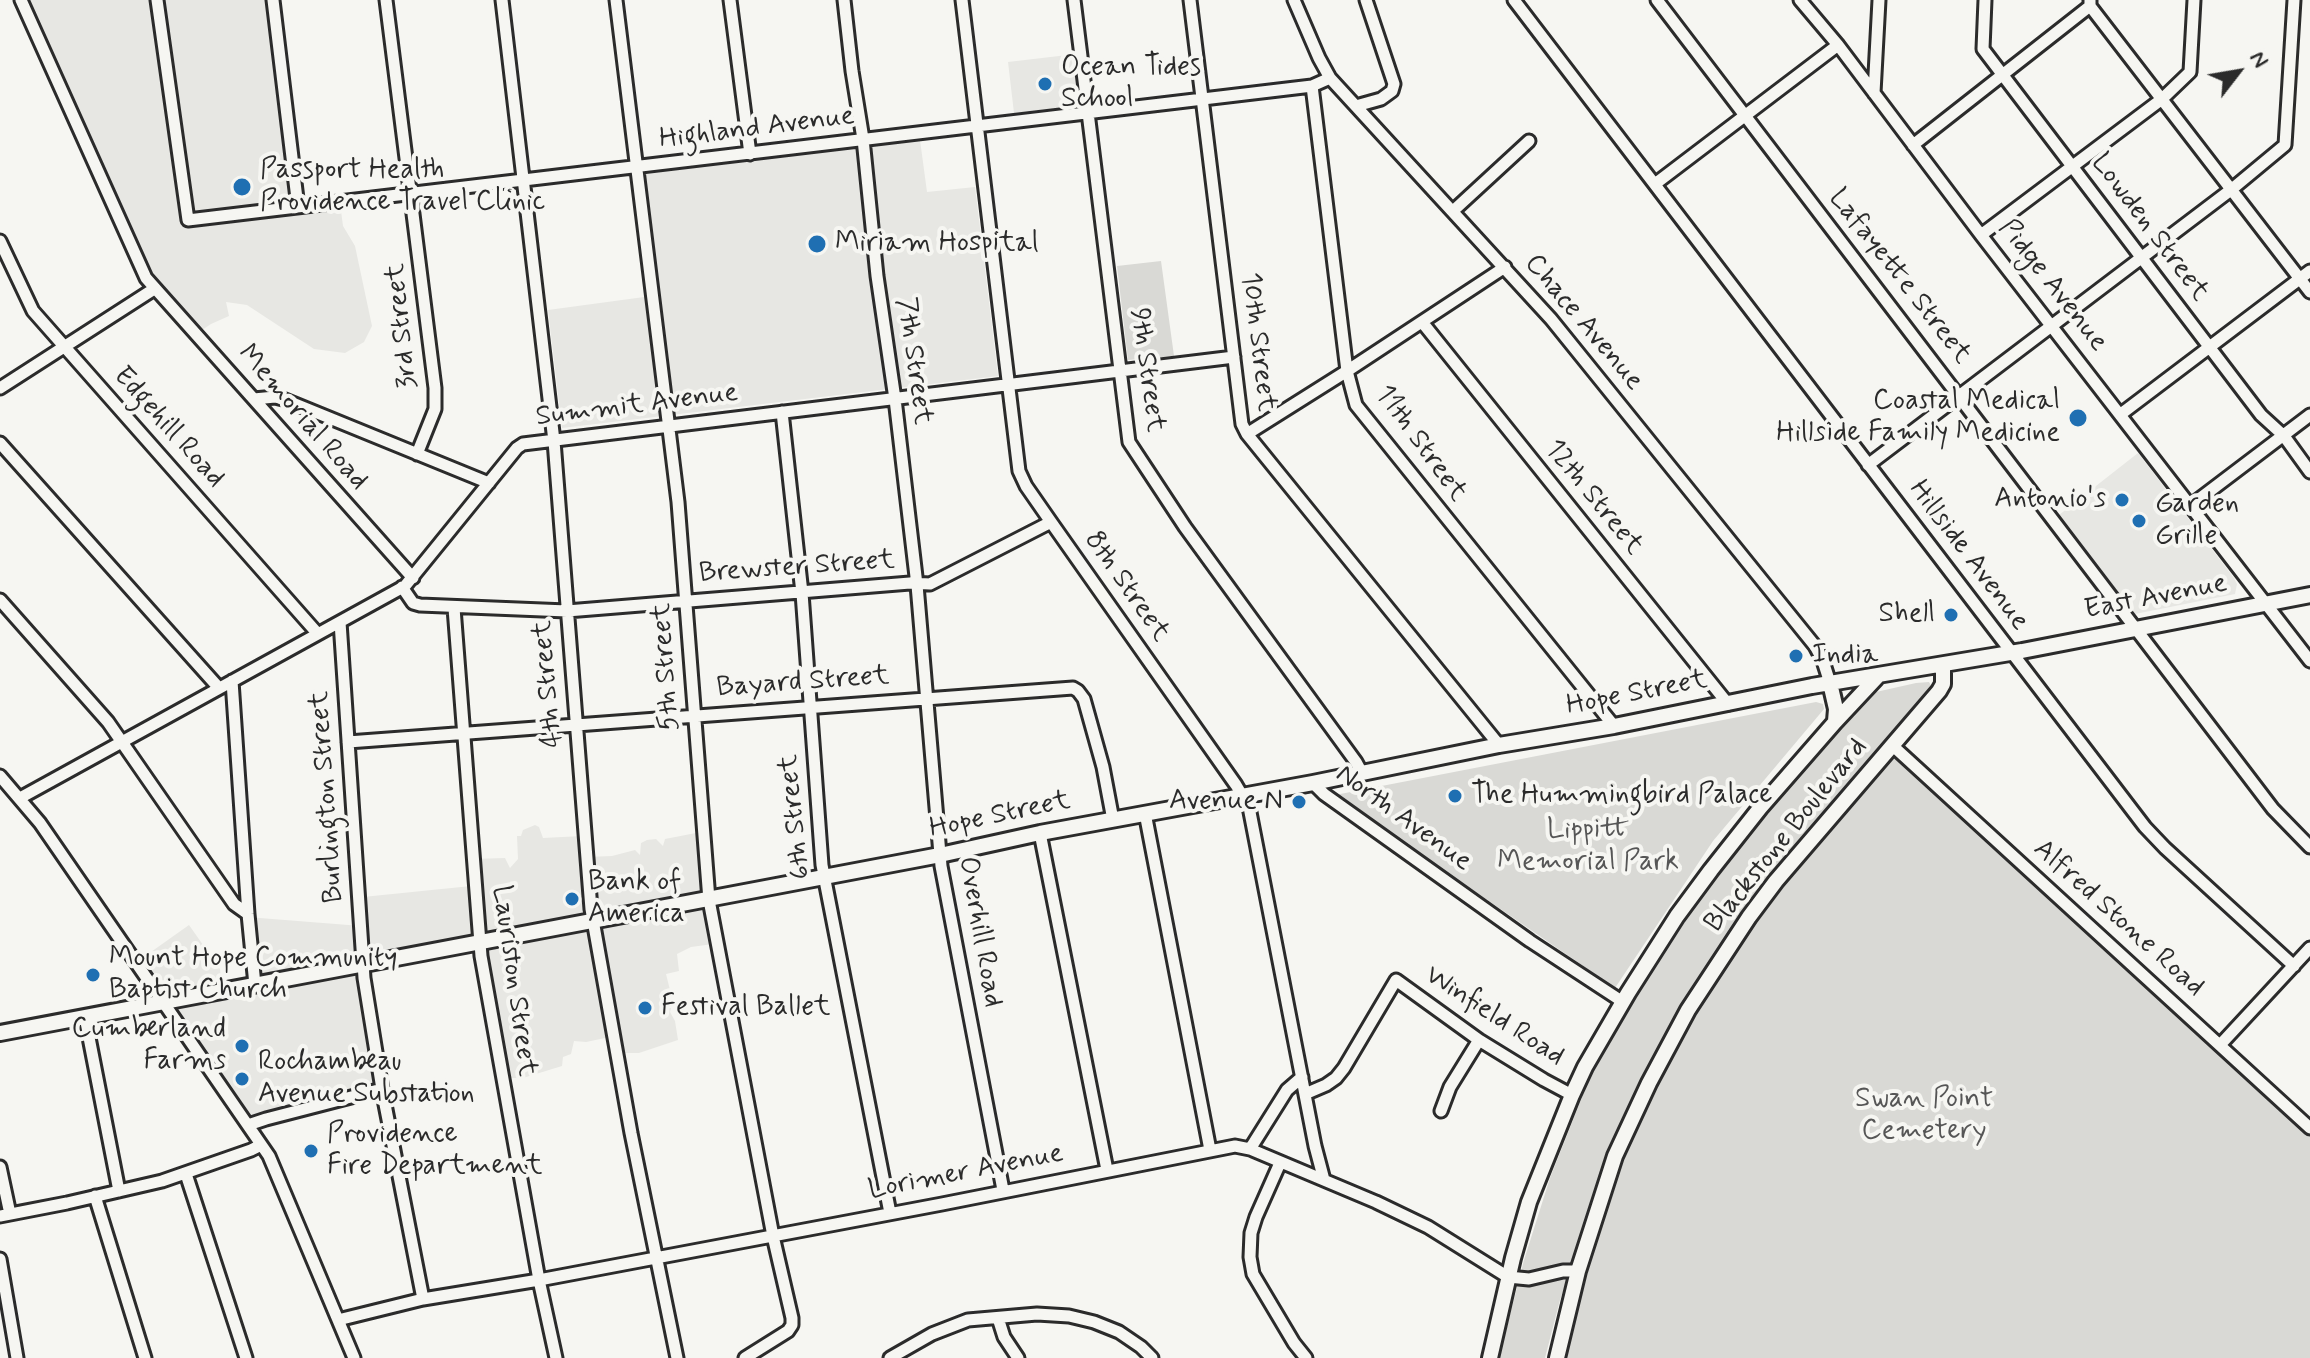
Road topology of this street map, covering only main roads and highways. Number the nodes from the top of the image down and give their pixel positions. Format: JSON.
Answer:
{"nodes":[{"id":1,"x":2310,"y":595,"type":"edge"},
{"id":2,"x":2012,"y":652,"type":"joint"},
{"id":3,"x":1943,"y":665,"type":"junction"},
{"id":4,"x":1878,"y":676,"type":"junction"},
{"id":5,"x":1830,"y":683,"type":"junction"},
{"id":6,"x":1835,"y":722,"type":"junction"},
{"id":7,"x":0,"y":1033,"type":"edge"},
{"id":8,"x":1490,"y":1358,"type":"edge"},
{"id":9,"x":1557,"y":1358,"type":"edge"}],
"edges":[{"from":1,"to":2,"type":"main road","name":"East Avenue"},
{"from":2,"to":3,"type":"main road","name":"Hope Street"},
{"from":3,"to":4,"type":"main road","name":"Hope Street"},
{"from":3,"to":9,"type":"main road","name":"Blackstone Boulevard"},
{"from":4,"to":5,"type":"main road","name":"Hope Street"},
{"from":4,"to":6,"type":"main road"},
{"from":5,"to":6,"type":"main road","name":"Blackstone Boulevard"},
{"from":5,"to":7,"type":"main road","name":"Hope Street"},
{"from":6,"to":8,"type":"main road","name":"Blackstone Boulevard"}]}
